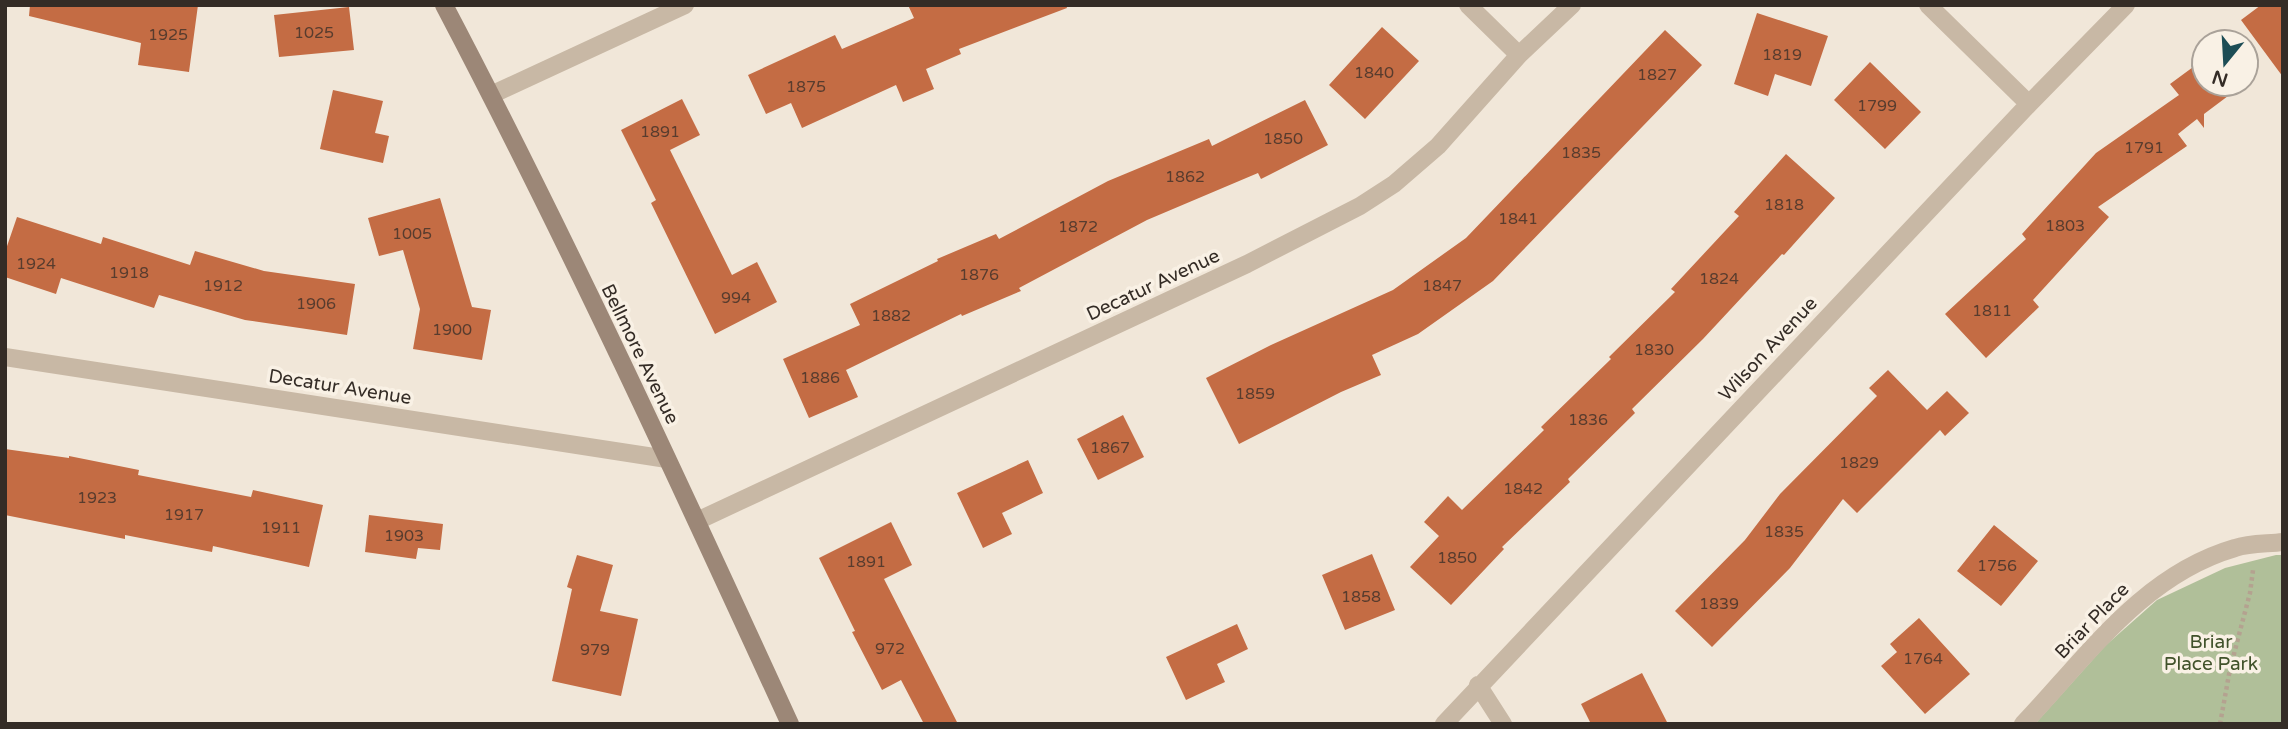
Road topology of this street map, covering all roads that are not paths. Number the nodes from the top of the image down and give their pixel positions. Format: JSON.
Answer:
{"nodes":[{"id":1,"x":444,"y":5,"type":"edge"},
{"id":2,"x":685,"y":5,"type":"edge"},
{"id":3,"x":1468,"y":5,"type":"edge"},
{"id":4,"x":1572,"y":5,"type":"edge"},
{"id":5,"x":1928,"y":5,"type":"edge"},
{"id":6,"x":2126,"y":5,"type":"edge"},
{"id":7,"x":1519,"y":55,"type":"junction"},
{"id":8,"x":491,"y":95,"type":"junction"},
{"id":9,"x":2029,"y":104,"type":"junction"},
{"id":10,"x":5,"y":356,"type":"edge"},
{"id":11,"x":667,"y":459,"type":"junction"},
{"id":12,"x":697,"y":521,"type":"junction"},
{"id":13,"x":2283,"y":542,"type":"edge"},
{"id":14,"x":1478,"y":685,"type":"junction"},
{"id":15,"x":790,"y":724,"type":"edge"},
{"id":16,"x":1444,"y":724,"type":"edge"},
{"id":17,"x":1503,"y":724,"type":"edge"},
{"id":18,"x":2023,"y":724,"type":"edge"}],
"edges":[{"from":1,"to":8,"type":"main road","name":"Bellmore Avenue"},
{"from":2,"to":8,"type":"street"},
{"from":3,"to":7,"type":"street"},
{"from":4,"to":7,"type":"street","name":"Decatur Avenue"},
{"from":5,"to":9,"type":"street"},
{"from":6,"to":9,"type":"street","name":"Wilson Avenue"},
{"from":7,"to":12,"type":"street","name":"Decatur Avenue"},
{"from":8,"to":11,"type":"main road","name":"Bellmore Avenue"},
{"from":9,"to":14,"type":"street","name":"Wilson Avenue"},
{"from":10,"to":11,"type":"street","name":"Decatur Avenue"},
{"from":11,"to":12,"type":"main road","name":"Bellmore Avenue"},
{"from":12,"to":15,"type":"main road","name":"Bellmore Avenue"},
{"from":13,"to":18,"type":"street","name":"Briar Place"},
{"from":14,"to":16,"type":"street","name":"Wilson Avenue"},
{"from":14,"to":17,"type":"street"}]}
